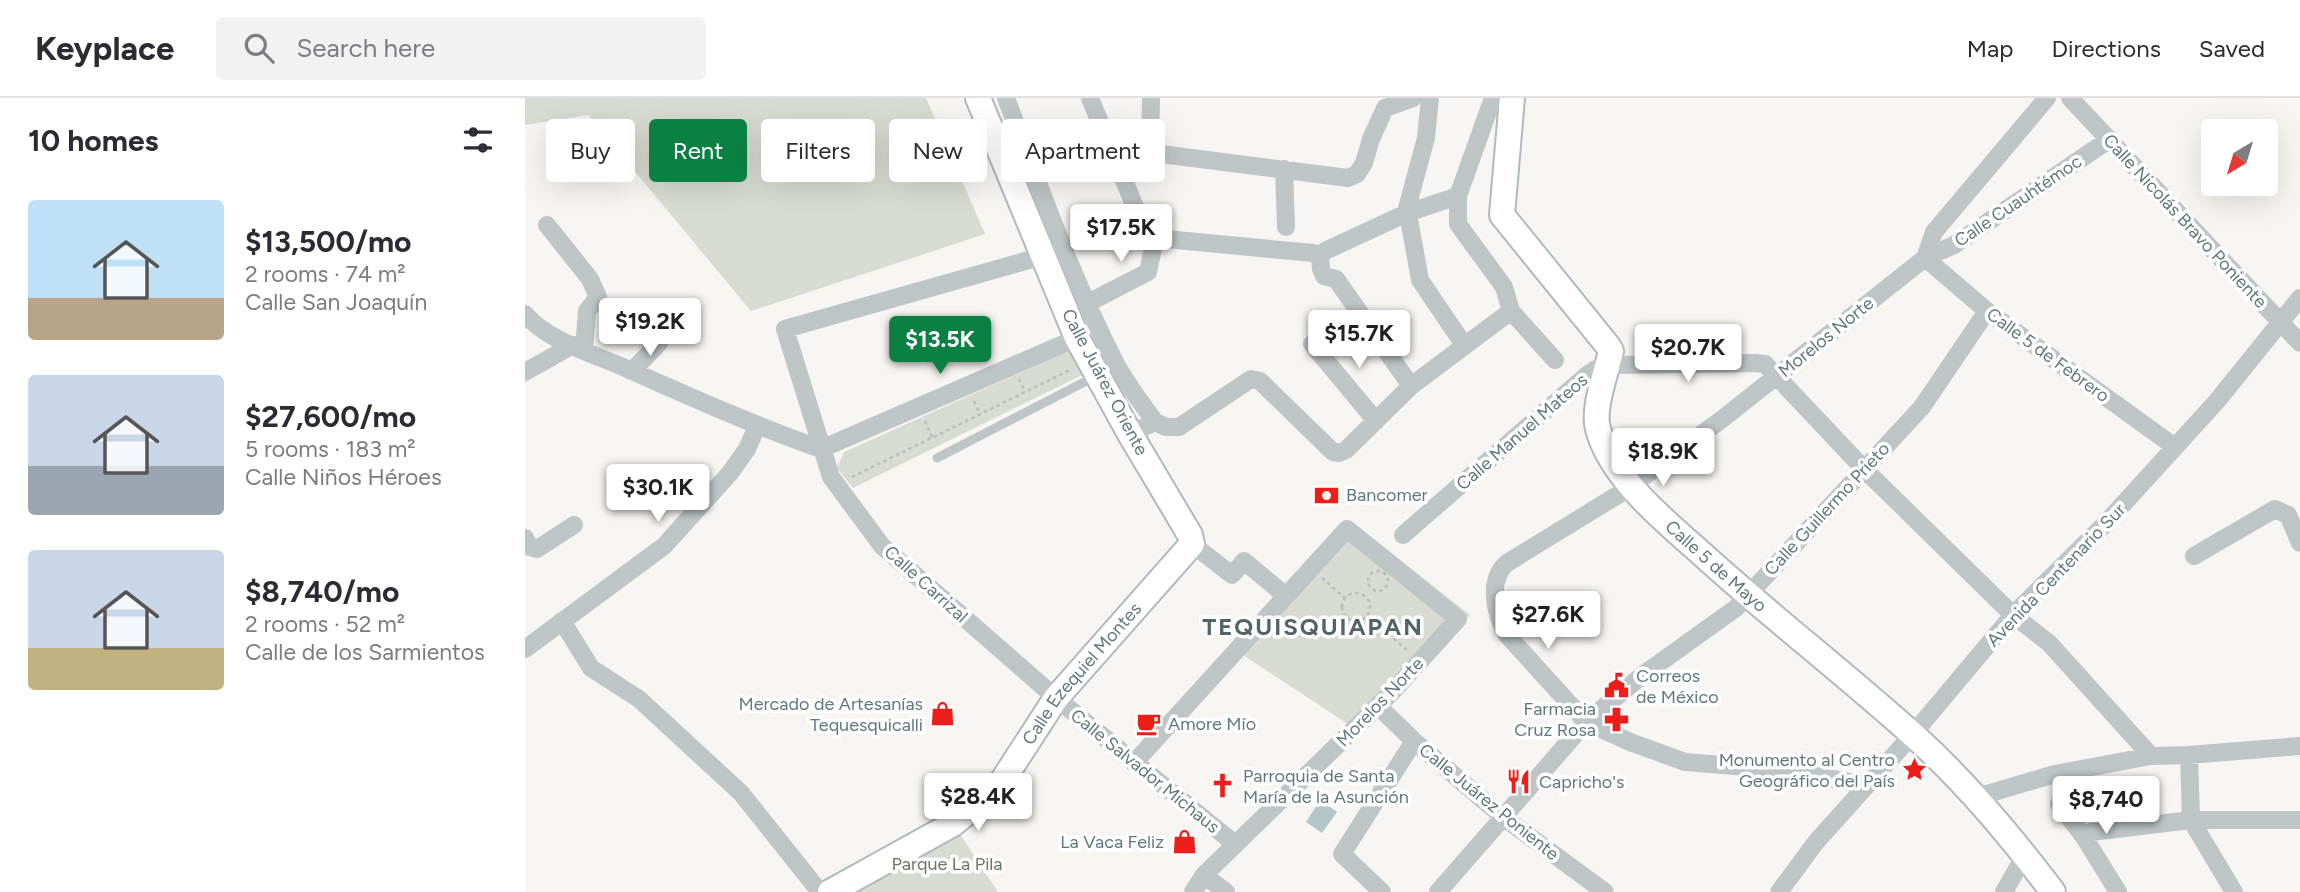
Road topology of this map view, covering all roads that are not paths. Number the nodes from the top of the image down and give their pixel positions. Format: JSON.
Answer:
{"nodes":[{"id":1,"x":978,"y":98,"type":"edge"},
{"id":2,"x":1006,"y":98,"type":"edge"},
{"id":3,"x":1090,"y":98,"type":"edge"},
{"id":4,"x":1151,"y":98,"type":"edge"},
{"id":5,"x":1413,"y":98,"type":"edge"},
{"id":6,"x":1430,"y":98,"type":"edge"},
{"id":7,"x":1493,"y":98,"type":"edge"},
{"id":8,"x":1512,"y":98,"type":"edge"},
{"id":9,"x":2047,"y":98,"type":"edge"},
{"id":10,"x":2070,"y":98,"type":"edge"},
{"id":11,"x":2110,"y":139,"type":"junction"},
{"id":12,"x":1284,"y":169,"type":"junction"},
{"id":13,"x":1458,"y":196,"type":"junction"},
{"id":14,"x":1407,"y":213,"type":"junction"},
{"id":15,"x":547,"y":225,"type":"dead end"},
{"id":16,"x":1286,"y":228,"type":"dead end"},
{"id":17,"x":1156,"y":233,"type":"junction"},
{"id":18,"x":1044,"y":256,"type":"junction"},
{"id":19,"x":1320,"y":256,"type":"junction"},
{"id":20,"x":1925,"y":258,"type":"junction"},
{"id":21,"x":2300,"y":298,"type":"edge"},
{"id":22,"x":1088,"y":303,"type":"junction"},
{"id":23,"x":1511,"y":311,"type":"junction"},
{"id":24,"x":1987,"y":311,"type":"junction"},
{"id":25,"x":525,"y":314,"type":"edge"},
{"id":26,"x":2293,"y":335,"type":"edge"},
{"id":27,"x":1077,"y":338,"type":"junction"},
{"id":28,"x":660,"y":342,"type":"dead end"},
{"id":29,"x":1312,"y":344,"type":"dead end"},
{"id":30,"x":1464,"y":345,"type":"junction"},
{"id":31,"x":578,"y":348,"type":"junction"},
{"id":32,"x":1555,"y":360,"type":"dead end"},
{"id":33,"x":1606,"y":367,"type":"junction"},
{"id":34,"x":1093,"y":368,"type":"junction"},
{"id":35,"x":632,"y":371,"type":"junction"},
{"id":36,"x":525,"y":372,"type":"edge"},
{"id":37,"x":1776,"y":376,"type":"junction"},
{"id":38,"x":1411,"y":386,"type":"junction"},
{"id":39,"x":1375,"y":421,"type":"junction"},
{"id":40,"x":1154,"y":422,"type":"junction"},
{"id":41,"x":757,"y":426,"type":"junction"},
{"id":42,"x":1130,"y":434,"type":"junction"},
{"id":43,"x":2175,"y":447,"type":"junction"},
{"id":44,"x":821,"y":449,"type":"junction"},
{"id":45,"x":937,"y":458,"type":"dead end"},
{"id":46,"x":1864,"y":469,"type":"junction"},
{"id":47,"x":1632,"y":485,"type":"junction"},
{"id":48,"x":574,"y":525,"type":"dead end"},
{"id":49,"x":1402,"y":535,"type":"dead end"},
{"id":50,"x":525,"y":538,"type":"edge"},
{"id":51,"x":2300,"y":543,"type":"edge"},
{"id":52,"x":1192,"y":544,"type":"junction"},
{"id":53,"x":2194,"y":556,"type":"dead end"},
{"id":54,"x":1286,"y":596,"type":"junction"},
{"id":55,"x":1747,"y":596,"type":"junction"},
{"id":56,"x":2013,"y":615,"type":"junction"},
{"id":57,"x":562,"y":621,"type":"junction"},
{"id":58,"x":525,"y":649,"type":"edge"},
{"id":59,"x":1056,"y":698,"type":"junction"},
{"id":60,"x":1378,"y":706,"type":"junction"},
{"id":61,"x":1586,"y":722,"type":"junction"},
{"id":62,"x":1913,"y":734,"type":"junction"},
{"id":63,"x":1415,"y":741,"type":"junction"},
{"id":64,"x":2300,"y":746,"type":"edge"},
{"id":65,"x":2189,"y":755,"type":"junction"},
{"id":66,"x":2151,"y":756,"type":"junction"},
{"id":67,"x":1134,"y":762,"type":"junction"},
{"id":68,"x":1867,"y":785,"type":"junction"},
{"id":69,"x":1977,"y":797,"type":"junction"},
{"id":70,"x":2059,"y":804,"type":"dead end"},
{"id":71,"x":1503,"y":817,"type":"junction"},
{"id":72,"x":2191,"y":820,"type":"junction"},
{"id":73,"x":2300,"y":820,"type":"edge"},
{"id":74,"x":2084,"y":836,"type":"junction"},
{"id":75,"x":1235,"y":844,"type":"junction"},
{"id":76,"x":2025,"y":855,"type":"junction"},
{"id":77,"x":1204,"y":875,"type":"junction"},
{"id":78,"x":820,"y":892,"type":"edge"},
{"id":79,"x":830,"y":892,"type":"edge"},
{"id":80,"x":1193,"y":892,"type":"edge"},
{"id":81,"x":1226,"y":892,"type":"edge"},
{"id":82,"x":1382,"y":892,"type":"edge"},
{"id":83,"x":1438,"y":892,"type":"edge"},
{"id":84,"x":1605,"y":892,"type":"edge"},
{"id":85,"x":1779,"y":892,"type":"edge"},
{"id":86,"x":2004,"y":892,"type":"edge"},
{"id":87,"x":2053,"y":892,"type":"edge"},
{"id":88,"x":2118,"y":892,"type":"edge"},
{"id":89,"x":2234,"y":892,"type":"edge"}],
"edges":[{"from":1,"to":18,"type":"street","name":"Calle Juárez Oriente"},
{"from":2,"to":22,"type":"street"},
{"from":3,"to":17,"type":"street"},
{"from":4,"to":12,"type":"street"},
{"from":5,"to":12,"type":"street"},
{"from":6,"to":14,"type":"street"},
{"from":7,"to":13,"type":"street"},
{"from":8,"to":33,"type":"street","name":"Calle 5 de Mayo"},
{"from":9,"to":20,"type":"street","name":"Morelos Norte"},
{"from":10,"to":11,"type":"street","name":"Calle Nicolás Bravo Poniente"},
{"from":11,"to":20,"type":"street","name":"Calle Cuauhtémoc"},
{"from":11,"to":26,"type":"street","name":"Calle Nicolás Bravo Poniente"},
{"from":12,"to":16,"type":"street"},
{"from":13,"to":14,"type":"street"},
{"from":13,"to":23,"type":"street"},
{"from":14,"to":19,"type":"street"},
{"from":14,"to":30,"type":"street"},
{"from":15,"to":31,"type":"street"},
{"from":17,"to":19,"type":"street"},
{"from":17,"to":22,"type":"street"},
{"from":18,"to":27,"type":"street","name":"Calle Juárez Oriente"},
{"from":18,"to":44,"type":"street","name":"Calle Carrizal"},
{"from":19,"to":38,"type":"street"},
{"from":20,"to":24,"type":"street","name":"Calle 5 de Febrero"},
{"from":20,"to":37,"type":"street","name":"Morelos Norte"},
{"from":21,"to":26,"type":"street","name":"Avenida Centenario Sur"},
{"from":22,"to":40,"type":"street"},
{"from":23,"to":30,"type":"street"},
{"from":23,"to":32,"type":"street"},
{"from":24,"to":43,"type":"street","name":"Calle 5 de Febrero"},
{"from":24,"to":46,"type":"street","name":"Calle Guillermo Prieto"},
{"from":25,"to":31,"type":"street"},
{"from":26,"to":43,"type":"street","name":"Avenida Centenario Sur"},
{"from":27,"to":34,"type":"street","name":"Calle Juárez Oriente"},
{"from":27,"to":44,"type":"street"},
{"from":28,"to":35,"type":"street"},
{"from":29,"to":39,"type":"street"},
{"from":30,"to":38,"type":"street"},
{"from":31,"to":35,"type":"street"},
{"from":31,"to":36,"type":"street"},
{"from":33,"to":37,"type":"street","name":"Calle Manuel Mateos"},
{"from":33,"to":47,"type":"street","name":"Calle 5 de Mayo"},
{"from":33,"to":49,"type":"street","name":"Calle Manuel Mateos"},
{"from":34,"to":42,"type":"street","name":"Calle Juárez Oriente"},
{"from":34,"to":45,"type":"lane"},
{"from":35,"to":41,"type":"street"},
{"from":37,"to":46,"type":"street"},
{"from":37,"to":47,"type":"street","name":"Morelos Norte"},
{"from":38,"to":39,"type":"street"},
{"from":39,"to":40,"type":"street"},
{"from":40,"to":42,"type":"street"},
{"from":41,"to":44,"type":"street"},
{"from":41,"to":57,"type":"street"},
{"from":42,"to":52,"type":"street","name":"Calle Juárez Oriente"},
{"from":43,"to":56,"type":"street","name":"Avenida Centenario Sur"},
{"from":44,"to":59,"type":"street","name":"Calle Carrizal"},
{"from":46,"to":55,"type":"street","name":"Calle Guillermo Prieto"},
{"from":46,"to":56,"type":"street"},
{"from":47,"to":55,"type":"street","name":"Calle 5 de Mayo"},
{"from":47,"to":61,"type":"street","name":"Morelos Norte"},
{"from":48,"to":50,"type":"street"},
{"from":51,"to":53,"type":"street"},
{"from":52,"to":54,"type":"street"},
{"from":52,"to":59,"type":"street","name":"Calle Ezequiel Montes"},
{"from":54,"to":60,"type":"street","name":"Morelos Norte"},
{"from":54,"to":67,"type":"street"},
{"from":55,"to":61,"type":"street","name":"Calle Guillermo Prieto"},
{"from":55,"to":62,"type":"street","name":"Calle 5 de Mayo"},
{"from":56,"to":62,"type":"street","name":"Avenida Centenario Sur"},
{"from":56,"to":66,"type":"street"},
{"from":57,"to":58,"type":"street"},
{"from":57,"to":78,"type":"street"},
{"from":59,"to":67,"type":"street","name":"Calle Salvador Michaus"},
{"from":59,"to":79,"type":"street","name":"Calle Ezequiel Montes"},
{"from":60,"to":63,"type":"street","name":"Calle Juárez Poniente"},
{"from":60,"to":75,"type":"street","name":"Morelos Norte"},
{"from":61,"to":68,"type":"street"},
{"from":61,"to":71,"type":"street","name":"Calle Guillermo Prieto"},
{"from":62,"to":68,"type":"street","name":"Avenida Centenario Sur"},
{"from":62,"to":69,"type":"street","name":"Calle 5 de Mayo"},
{"from":63,"to":71,"type":"street","name":"Calle Juárez Poniente"},
{"from":63,"to":82,"type":"street"},
{"from":64,"to":65,"type":"street"},
{"from":65,"to":66,"type":"street"},
{"from":65,"to":72,"type":"street"},
{"from":66,"to":69,"type":"street"},
{"from":67,"to":75,"type":"street","name":"Calle Salvador Michaus"},
{"from":68,"to":85,"type":"street","name":"Avenida Centenario Sur"},
{"from":69,"to":76,"type":"street","name":"Calle 5 de Mayo"},
{"from":70,"to":74,"type":"street"},
{"from":71,"to":83,"type":"street","name":"Calle Guillermo Prieto"},
{"from":71,"to":84,"type":"street","name":"Calle Juárez Poniente"},
{"from":72,"to":73,"type":"street"},
{"from":72,"to":74,"type":"street"},
{"from":72,"to":89,"type":"street"},
{"from":74,"to":88,"type":"street"},
{"from":75,"to":77,"type":"street","name":"Morelos Norte"},
{"from":76,"to":86,"type":"street"},
{"from":76,"to":87,"type":"street","name":"Calle 5 de Mayo"},
{"from":77,"to":80,"type":"street","name":"Morelos Norte"},
{"from":77,"to":81,"type":"street"}]}
